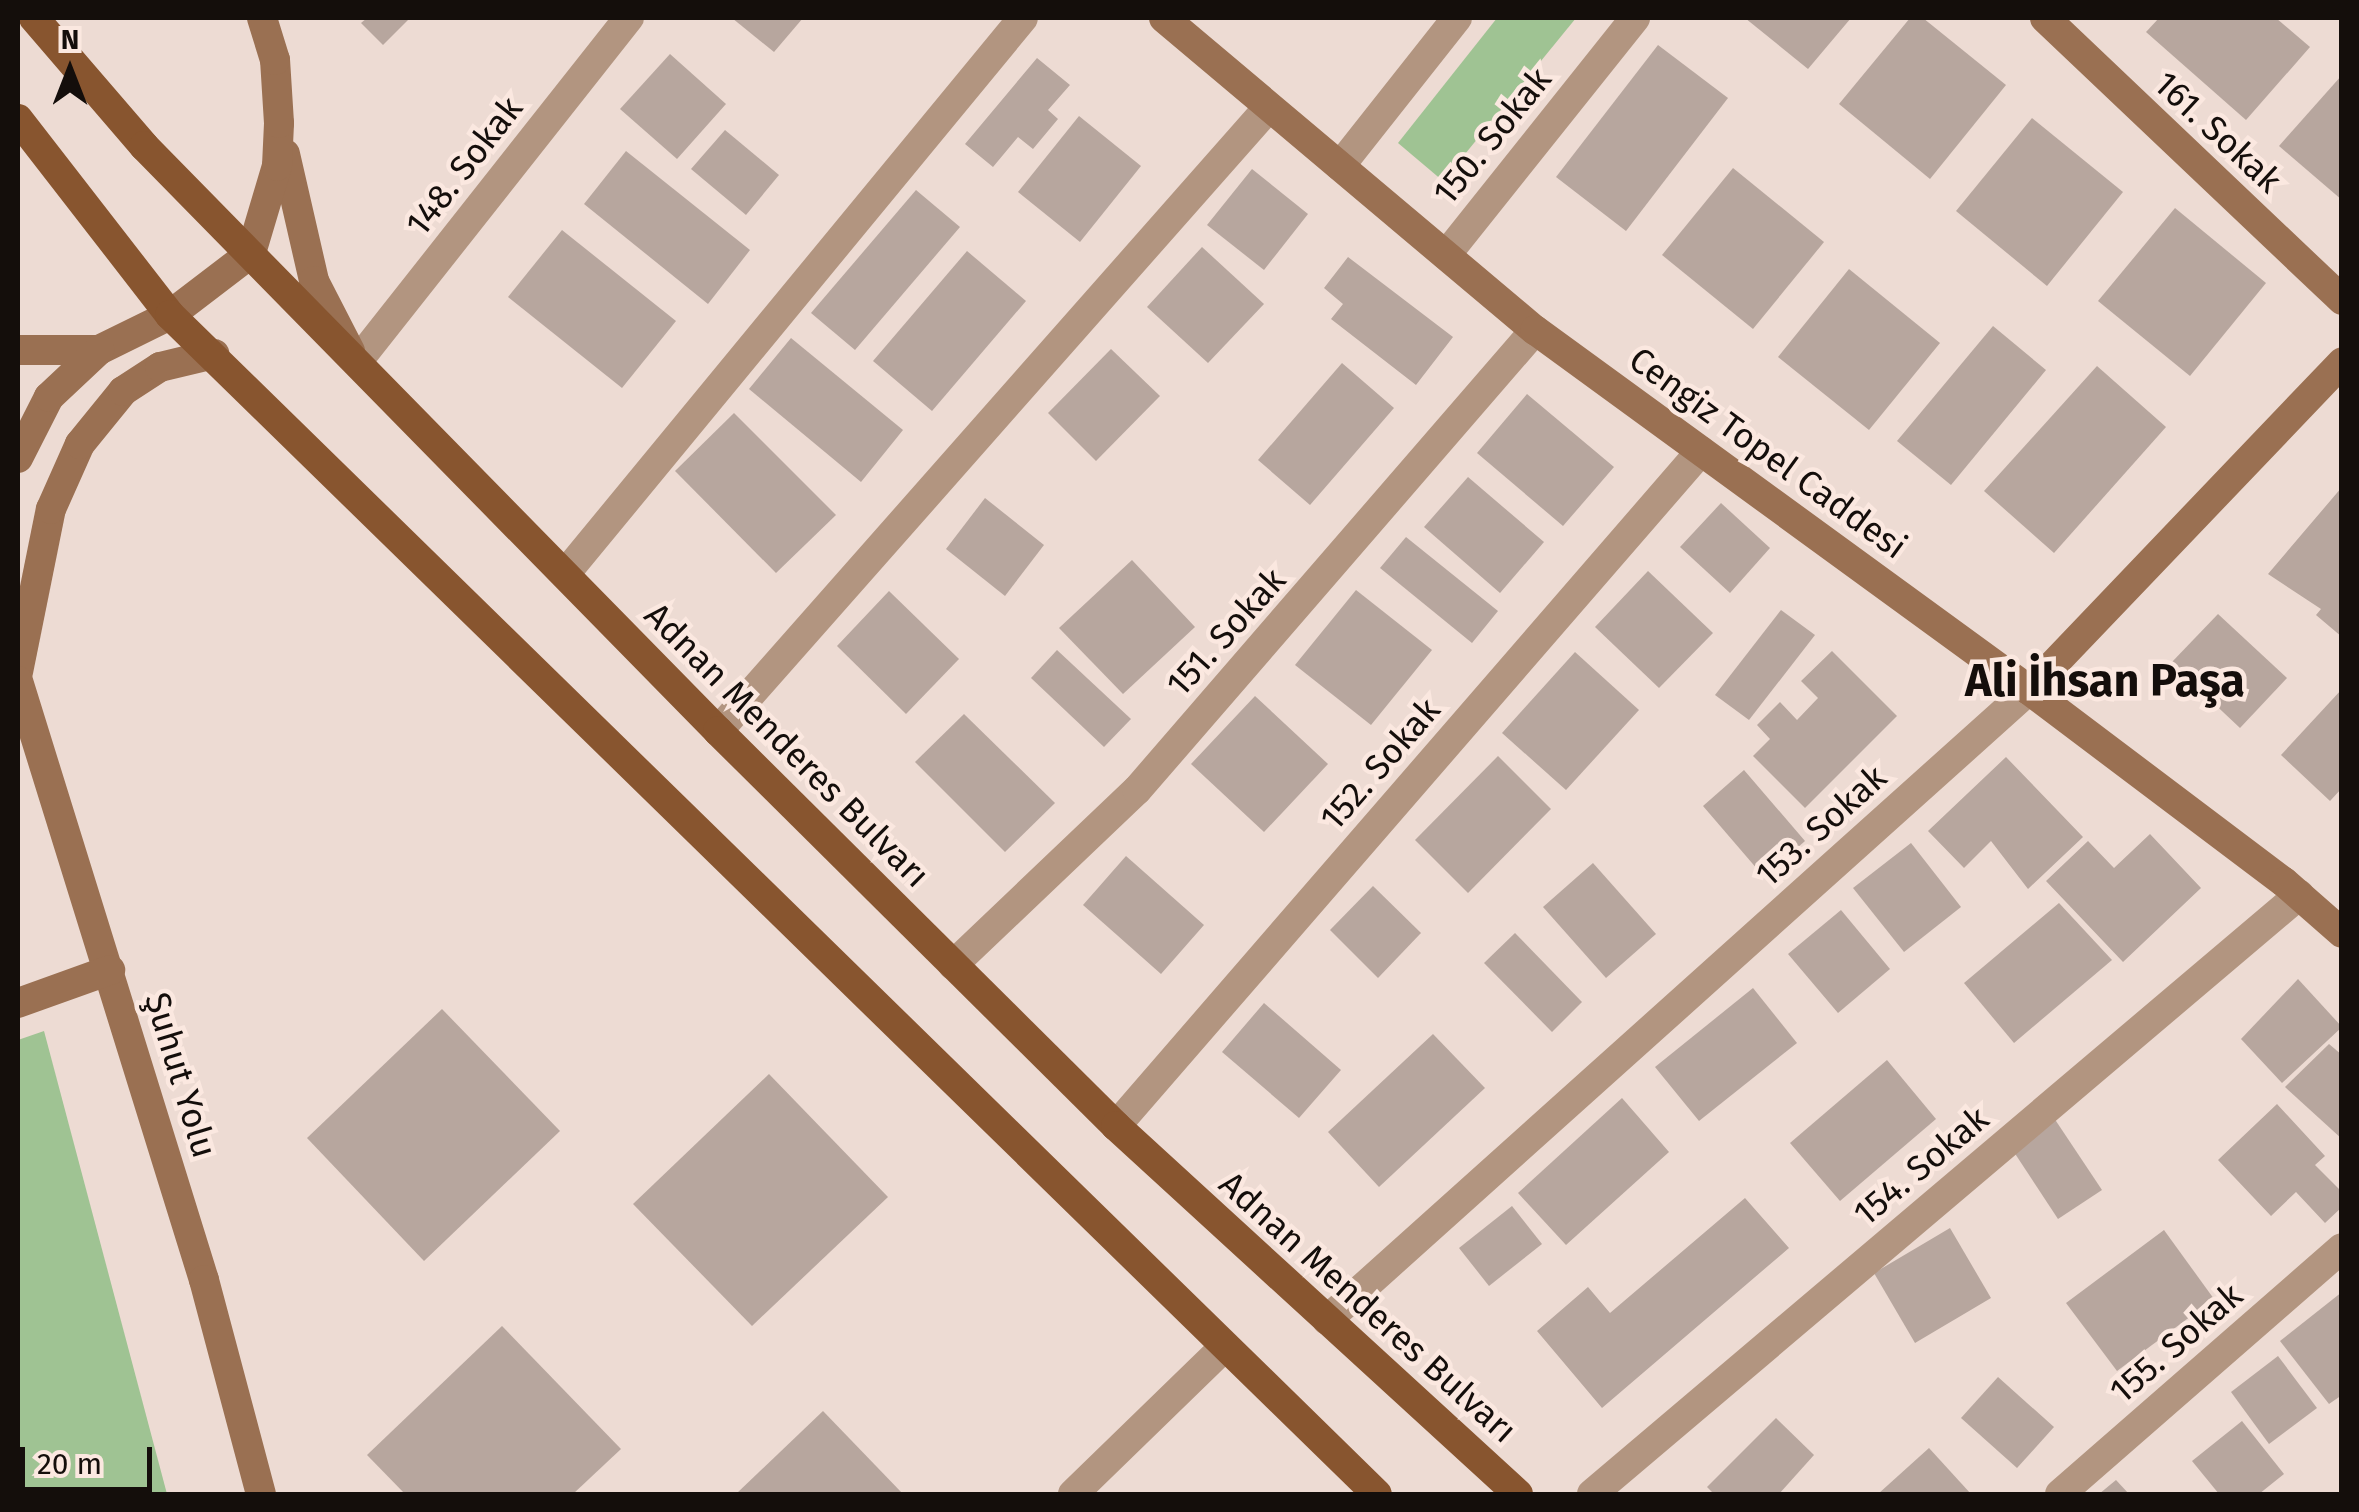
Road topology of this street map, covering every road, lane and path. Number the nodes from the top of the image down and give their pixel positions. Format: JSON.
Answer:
{"nodes":[{"id":1,"x":34,"y":18,"type":"edge"},
{"id":2,"x":262,"y":18,"type":"edge"},
{"id":3,"x":286,"y":18,"type":"edge"},
{"id":4,"x":629,"y":18,"type":"edge"},
{"id":5,"x":1023,"y":18,"type":"edge"},
{"id":6,"x":1164,"y":18,"type":"edge"},
{"id":7,"x":1457,"y":18,"type":"edge"},
{"id":8,"x":1636,"y":18,"type":"edge"},
{"id":9,"x":2044,"y":18,"type":"edge"},
{"id":10,"x":276,"y":60,"type":"junction"},
{"id":11,"x":1270,"y":107,"type":"junction"},
{"id":12,"x":18,"y":119,"type":"edge"},
{"id":13,"x":279,"y":123,"type":"junction"},
{"id":14,"x":1340,"y":166,"type":"junction"},
{"id":15,"x":250,"y":253,"type":"junction"},
{"id":16,"x":1446,"y":255,"type":"junction"},
{"id":17,"x":2342,"y":300,"type":"edge"},
{"id":18,"x":170,"y":315,"type":"junction"},
{"id":19,"x":1535,"y":330,"type":"junction"},
{"id":20,"x":18,"y":350,"type":"edge"},
{"id":21,"x":99,"y":350,"type":"junction"},
{"id":22,"x":214,"y":354,"type":"junction"},
{"id":23,"x":357,"y":362,"type":"junction"},
{"id":24,"x":2342,"y":362,"type":"edge"},
{"id":25,"x":1702,"y":451,"type":"junction"},
{"id":26,"x":18,"y":458,"type":"edge"},
{"id":27,"x":565,"y":574,"type":"junction"},
{"id":28,"x":18,"y":592,"type":"edge"},
{"id":29,"x":24,"y":627,"type":"junction"},
{"id":30,"x":18,"y":672,"type":"edge"},
{"id":31,"x":18,"y":681,"type":"edge"},
{"id":32,"x":2029,"y":690,"type":"junction"},
{"id":33,"x":718,"y":731,"type":"junction"},
{"id":34,"x":2299,"y":895,"type":"junction"},
{"id":35,"x":2342,"y":933,"type":"edge"},
{"id":36,"x":953,"y":965,"type":"junction"},
{"id":37,"x":110,"y":970,"type":"junction"},
{"id":38,"x":18,"y":1003,"type":"edge"},
{"id":39,"x":1116,"y":1126,"type":"junction"},
{"id":40,"x":2342,"y":1248,"type":"edge"},
{"id":41,"x":1326,"y":1320,"type":"junction"},
{"id":42,"x":1224,"y":1347,"type":"junction"},
{"id":43,"x":261,"y":1494,"type":"edge"},
{"id":44,"x":1072,"y":1494,"type":"edge"},
{"id":45,"x":1376,"y":1494,"type":"edge"},
{"id":46,"x":1518,"y":1494,"type":"edge"},
{"id":47,"x":1592,"y":1494,"type":"edge"},
{"id":48,"x":2060,"y":1494,"type":"edge"}],
"edges":[{"from":1,"to":15,"type":"main road","name":"Adnan Menderes Bulvarı"},
{"from":2,"to":10,"type":"street"},
{"from":3,"to":10,"type":"street"},
{"from":4,"to":23,"type":"street","name":"148. Sokak"},
{"from":5,"to":27,"type":"street"},
{"from":6,"to":11,"type":"street","name":"Cengiz Topel Caddesi"},
{"from":7,"to":14,"type":"street"},
{"from":8,"to":16,"type":"street","name":"150. Sokak"},
{"from":9,"to":17,"type":"street","name":"161. Sokak"},
{"from":10,"to":13,"type":"street"},
{"from":11,"to":14,"type":"street","name":"Cengiz Topel Caddesi"},
{"from":11,"to":33,"type":"street"},
{"from":12,"to":18,"type":"main road"},
{"from":13,"to":15,"type":"street"},
{"from":13,"to":23,"type":"street"},
{"from":14,"to":16,"type":"street","name":"Cengiz Topel Caddesi"},
{"from":15,"to":18,"type":"street"},
{"from":15,"to":23,"type":"main road","name":"Adnan Menderes Bulvarı"},
{"from":16,"to":19,"type":"street","name":"Cengiz Topel Caddesi"},
{"from":18,"to":21,"type":"street"},
{"from":18,"to":22,"type":"main road"},
{"from":19,"to":25,"type":"street","name":"Cengiz Topel Caddesi"},
{"from":19,"to":36,"type":"street","name":"151. Sokak"},
{"from":20,"to":21,"type":"street"},
{"from":21,"to":26,"type":"street"},
{"from":22,"to":29,"type":"street"},
{"from":22,"to":42,"type":"main road"},
{"from":23,"to":27,"type":"main road","name":"Adnan Menderes Bulvarı"},
{"from":24,"to":32,"type":"street","name":"153. Sokak"},
{"from":25,"to":32,"type":"street","name":"Cengiz Topel Caddesi"},
{"from":25,"to":39,"type":"street","name":"152. Sokak"},
{"from":27,"to":33,"type":"main road","name":"Adnan Menderes Bulvarı"},
{"from":28,"to":29,"type":"street"},
{"from":29,"to":30,"type":"street"},
{"from":31,"to":37,"type":"street","name":"Şuhut Yolu"},
{"from":32,"to":34,"type":"street","name":"Cengiz Topel Caddesi"},
{"from":32,"to":41,"type":"street","name":"153. Sokak"},
{"from":33,"to":36,"type":"main road","name":"Adnan Menderes Bulvarı"},
{"from":34,"to":35,"type":"street","name":"Cengiz Topel Caddesi"},
{"from":34,"to":47,"type":"street","name":"154. Sokak"},
{"from":36,"to":39,"type":"main road","name":"Adnan Menderes Bulvarı"},
{"from":37,"to":38,"type":"street"},
{"from":37,"to":43,"type":"street","name":"Şuhut Yolu"},
{"from":39,"to":41,"type":"main road","name":"Adnan Menderes Bulvarı"},
{"from":40,"to":48,"type":"street","name":"155. Sokak"},
{"from":41,"to":46,"type":"main road","name":"Adnan Menderes Bulvarı"},
{"from":42,"to":44,"type":"street"},
{"from":42,"to":45,"type":"main road"}]}
